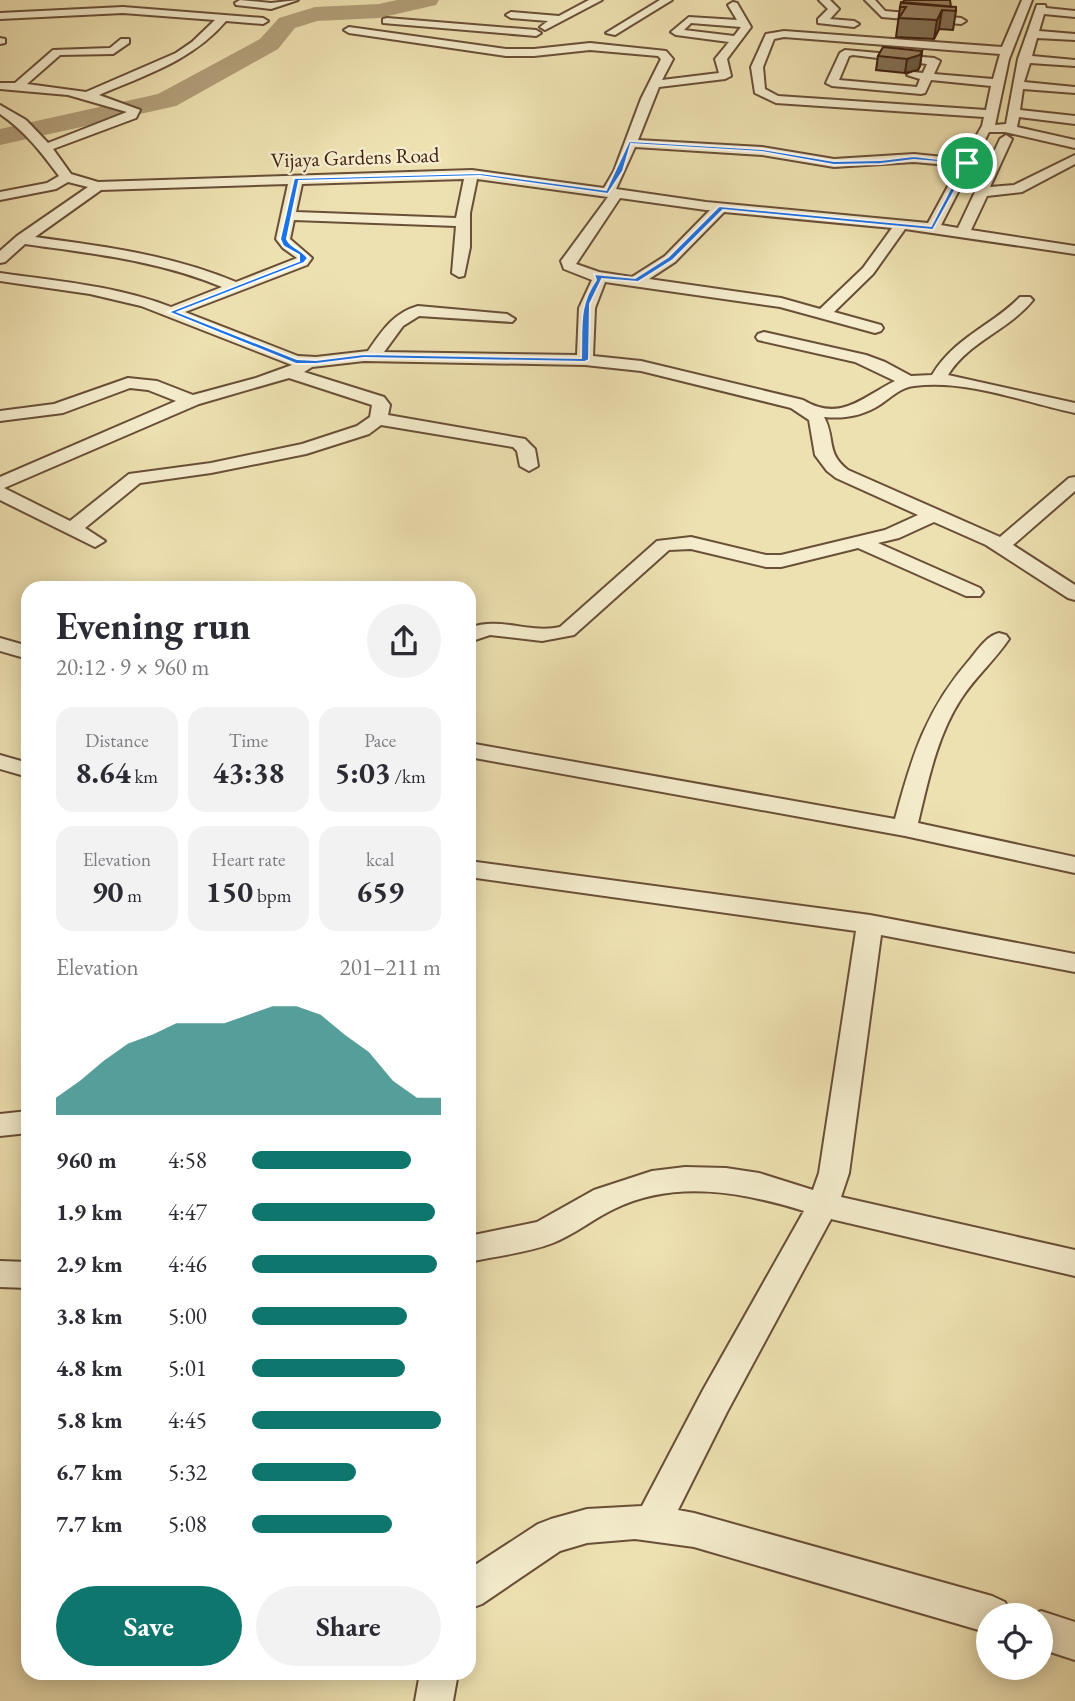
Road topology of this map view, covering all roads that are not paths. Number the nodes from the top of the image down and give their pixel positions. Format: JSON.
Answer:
{"nodes":[{"id":1,"x":293,"y":0,"type":"edge"},
{"id":2,"x":597,"y":0,"type":"edge"},
{"id":3,"x":667,"y":0,"type":"edge"},
{"id":4,"x":824,"y":0,"type":"edge"},
{"id":5,"x":870,"y":0,"type":"edge"},
{"id":6,"x":1027,"y":0,"type":"edge"},
{"id":7,"x":225,"y":2,"type":"edge"},
{"id":8,"x":519,"y":5,"type":"dead end"},
{"id":9,"x":733,"y":5,"type":"dead end"},
{"id":10,"x":1042,"y":6,"type":"edge"},
{"id":11,"x":1075,"y":14,"type":"edge"},
{"id":12,"x":0,"y":16,"type":"edge"},
{"id":13,"x":223,"y":18,"type":"junction"},
{"id":14,"x":559,"y":19,"type":"junction"},
{"id":15,"x":263,"y":21,"type":"dead end"},
{"id":16,"x":381,"y":21,"type":"dead end"},
{"id":17,"x":961,"y":21,"type":"junction"},
{"id":18,"x":744,"y":24,"type":"junction"},
{"id":19,"x":867,"y":25,"type":"dead end"},
{"id":20,"x":880,"y":26,"type":"dead end"},
{"id":21,"x":349,"y":30,"type":"dead end"},
{"id":22,"x":972,"y":32,"type":"dead end"},
{"id":23,"x":536,"y":33,"type":"junction"},
{"id":24,"x":611,"y":33,"type":"dead end"},
{"id":25,"x":999,"y":34,"type":"dead end"},
{"id":26,"x":1032,"y":34,"type":"junction"},
{"id":27,"x":1013,"y":35,"type":"junction"},
{"id":28,"x":1075,"y":37,"type":"edge"},
{"id":29,"x":735,"y":38,"type":"junction"},
{"id":30,"x":125,"y":41,"type":"dead end"},
{"id":31,"x":1006,"y":51,"type":"junction"},
{"id":32,"x":529,"y":53,"type":"junction"},
{"id":33,"x":1024,"y":59,"type":"junction"},
{"id":34,"x":1075,"y":63,"type":"edge"},
{"id":35,"x":902,"y":75,"type":"edge"},
{"id":36,"x":930,"y":77,"type":"junction"},
{"id":37,"x":999,"y":83,"type":"junction"},
{"id":38,"x":654,"y":84,"type":"junction"},
{"id":39,"x":1017,"y":85,"type":"junction"},
{"id":40,"x":0,"y":86,"type":"edge"},
{"id":41,"x":17,"y":87,"type":"junction"},
{"id":42,"x":1075,"y":90,"type":"edge"},
{"id":43,"x":90,"y":94,"type":"junction"},
{"id":44,"x":0,"y":109,"type":"edge"},
{"id":45,"x":1013,"y":113,"type":"junction"},
{"id":46,"x":991,"y":114,"type":"junction"},
{"id":47,"x":1075,"y":120,"type":"edge"},
{"id":48,"x":986,"y":130,"type":"junction"},
{"id":49,"x":1013,"y":134,"type":"junction"},
{"id":50,"x":629,"y":142,"type":"junction"},
{"id":51,"x":1075,"y":144,"type":"edge"},
{"id":52,"x":44,"y":146,"type":"junction"},
{"id":53,"x":1075,"y":151,"type":"edge"},
{"id":54,"x":1075,"y":159,"type":"edge"},
{"id":55,"x":967,"y":163,"type":"junction"},
{"id":56,"x":472,"y":174,"type":"junction"},
{"id":57,"x":66,"y":177,"type":"junction"},
{"id":58,"x":296,"y":180,"type":"junction"},
{"id":59,"x":98,"y":186,"type":"junction"},
{"id":60,"x":612,"y":192,"type":"junction"},
{"id":61,"x":982,"y":192,"type":"junction"},
{"id":62,"x":0,"y":196,"type":"edge"},
{"id":63,"x":721,"y":208,"type":"junction"},
{"id":64,"x":287,"y":216,"type":"junction"},
{"id":65,"x":463,"y":222,"type":"junction"},
{"id":66,"x":901,"y":225,"type":"junction"},
{"id":67,"x":933,"y":228,"type":"junction"},
{"id":68,"x":963,"y":232,"type":"junction"},
{"id":69,"x":22,"y":239,"type":"junction"},
{"id":70,"x":1075,"y":250,"type":"edge"},
{"id":71,"x":0,"y":259,"type":"edge"},
{"id":72,"x":459,"y":273,"type":"dead end"},
{"id":73,"x":596,"y":276,"type":"junction"},
{"id":74,"x":0,"y":277,"type":"edge"},
{"id":75,"x":636,"y":281,"type":"junction"},
{"id":76,"x":237,"y":288,"type":"junction"},
{"id":77,"x":1026,"y":300,"type":"dead end"},
{"id":78,"x":171,"y":312,"type":"junction"},
{"id":79,"x":823,"y":314,"type":"junction"},
{"id":80,"x":507,"y":319,"type":"dead end"},
{"id":81,"x":875,"y":328,"type":"dead end"},
{"id":82,"x":764,"y":337,"type":"dead end"},
{"id":83,"x":373,"y":356,"type":"junction"},
{"id":84,"x":585,"y":360,"type":"junction"},
{"id":85,"x":316,"y":362,"type":"junction"},
{"id":86,"x":288,"y":372,"type":"junction"},
{"id":87,"x":936,"y":381,"type":"junction"},
{"id":88,"x":908,"y":382,"type":"junction"},
{"id":89,"x":193,"y":400,"type":"junction"},
{"id":90,"x":1075,"y":408,"type":"edge"},
{"id":91,"x":811,"y":411,"type":"junction"},
{"id":92,"x":0,"y":416,"type":"edge"},
{"id":93,"x":378,"y":419,"type":"junction"},
{"id":94,"x":529,"y":466,"type":"dead end"},
{"id":95,"x":1075,"y":482,"type":"edge"},
{"id":96,"x":0,"y":484,"type":"edge"},
{"id":97,"x":0,"y":494,"type":"edge"},
{"id":98,"x":935,"y":514,"type":"junction"},
{"id":99,"x":72,"y":529,"type":"junction"},
{"id":100,"x":95,"y":541,"type":"dead end"},
{"id":101,"x":860,"y":542,"type":"junction"},
{"id":102,"x":1001,"y":546,"type":"junction"},
{"id":103,"x":973,"y":592,"type":"dead end"},
{"id":104,"x":1075,"y":594,"type":"edge"},
{"id":105,"x":476,"y":632,"type":"edge"},
{"id":106,"x":999,"y":639,"type":"dead end"},
{"id":107,"x":0,"y":644,"type":"edge"},
{"id":108,"x":21,"y":651,"type":"edge"},
{"id":109,"x":476,"y":751,"type":"edge"},
{"id":110,"x":0,"y":762,"type":"edge"},
{"id":111,"x":21,"y":768,"type":"edge"},
{"id":112,"x":905,"y":828,"type":"junction"},
{"id":113,"x":1075,"y":865,"type":"edge"},
{"id":114,"x":476,"y":870,"type":"edge"},
{"id":115,"x":870,"y":924,"type":"junction"},
{"id":116,"x":1075,"y":963,"type":"edge"},
{"id":117,"x":21,"y":1123,"type":"edge"},
{"id":118,"x":0,"y":1125,"type":"edge"},
{"id":119,"x":823,"y":1205,"type":"junction"},
{"id":120,"x":476,"y":1248,"type":"edge"},
{"id":121,"x":1075,"y":1263,"type":"edge"},
{"id":122,"x":0,"y":1274,"type":"edge"},
{"id":123,"x":21,"y":1275,"type":"edge"},
{"id":124,"x":652,"y":1524,"type":"junction"},
{"id":125,"x":476,"y":1586,"type":"edge"},
{"id":126,"x":976,"y":1610,"type":"edge"},
{"id":127,"x":1053,"y":1634,"type":"edge"},
{"id":128,"x":1075,"y":1641,"type":"edge"},
{"id":129,"x":438,"y":1680,"type":"edge"},
{"id":130,"x":435,"y":1701,"type":"edge"}],
"edges":[{"from":1,"to":7,"type":"street"},
{"from":2,"to":14,"type":"street"},
{"from":3,"to":24,"type":"street"},
{"from":4,"to":19,"type":"street"},
{"from":5,"to":17,"type":"street"},
{"from":6,"to":27,"type":"street"},
{"from":8,"to":14,"type":"street"},
{"from":9,"to":18,"type":"street"},
{"from":10,"to":11,"type":"street"},
{"from":10,"to":26,"type":"street"},
{"from":12,"to":13,"type":"street"},
{"from":13,"to":15,"type":"street"},
{"from":13,"to":43,"type":"street"},
{"from":14,"to":23,"type":"street"},
{"from":16,"to":23,"type":"street"},
{"from":17,"to":20,"type":"street"},
{"from":17,"to":22,"type":"street"},
{"from":18,"to":29,"type":"street"},
{"from":18,"to":29,"type":"street"},
{"from":21,"to":32,"type":"street"},
{"from":23,"to":32,"type":"street"},
{"from":25,"to":27,"type":"street"},
{"from":26,"to":28,"type":"street"},
{"from":26,"to":33,"type":"street"},
{"from":27,"to":31,"type":"street"},
{"from":29,"to":38,"type":"street"},
{"from":30,"to":41,"type":"street"},
{"from":31,"to":37,"type":"street"},
{"from":31,"to":46,"type":"street"},
{"from":32,"to":38,"type":"street"},
{"from":33,"to":34,"type":"street"},
{"from":33,"to":39,"type":"street"},
{"from":35,"to":36,"type":"street"},
{"from":36,"to":36,"type":"street"},
{"from":36,"to":37,"type":"street"},
{"from":37,"to":46,"type":"street"},
{"from":38,"to":50,"type":"street"},
{"from":39,"to":42,"type":"street"},
{"from":39,"to":45,"type":"street"},
{"from":40,"to":41,"type":"street"},
{"from":41,"to":43,"type":"street"},
{"from":43,"to":52,"type":"street"},
{"from":44,"to":52,"type":"street"},
{"from":45,"to":47,"type":"street"},
{"from":45,"to":49,"type":"street"},
{"from":46,"to":48,"type":"street"},
{"from":48,"to":49,"type":"street"},
{"from":48,"to":55,"type":"street"},
{"from":49,"to":51,"type":"street"},
{"from":49,"to":53,"type":"street"},
{"from":49,"to":61,"type":"street"},
{"from":50,"to":55,"type":"street"},
{"from":50,"to":60,"type":"street"},
{"from":52,"to":57,"type":"street"},
{"from":54,"to":61,"type":"street"},
{"from":55,"to":67,"type":"street"},
{"from":56,"to":58,"type":"street","name":"Vijaya Gardens Road"},
{"from":56,"to":60,"type":"street","name":"Vijaya Gardens Road"},
{"from":56,"to":65,"type":"street"},
{"from":57,"to":59,"type":"street","name":"Vijaya Gardens Road"},
{"from":57,"to":62,"type":"street"},
{"from":58,"to":59,"type":"street","name":"Vijaya Gardens Road"},
{"from":58,"to":64,"type":"street"},
{"from":59,"to":69,"type":"street"},
{"from":60,"to":63,"type":"street","name":"Vijaya Gardens Road"},
{"from":60,"to":73,"type":"street"},
{"from":61,"to":68,"type":"street"},
{"from":63,"to":66,"type":"street","name":"Vijaya Gardens Road"},
{"from":63,"to":75,"type":"street"},
{"from":64,"to":65,"type":"street"},
{"from":64,"to":76,"type":"street"},
{"from":65,"to":72,"type":"street"},
{"from":66,"to":67,"type":"street","name":"Vijaya Gardens Road"},
{"from":66,"to":79,"type":"street"},
{"from":67,"to":68,"type":"street","name":"Vijaya Gardens Road"},
{"from":68,"to":70,"type":"street","name":"Vijaya Gardens Road"},
{"from":69,"to":71,"type":"street"},
{"from":69,"to":76,"type":"street"},
{"from":73,"to":75,"type":"street"},
{"from":73,"to":84,"type":"street"},
{"from":74,"to":78,"type":"street"},
{"from":75,"to":79,"type":"street"},
{"from":76,"to":78,"type":"street"},
{"from":77,"to":87,"type":"street"},
{"from":78,"to":85,"type":"street"},
{"from":79,"to":81,"type":"street"},
{"from":80,"to":83,"type":"street"},
{"from":82,"to":88,"type":"street"},
{"from":83,"to":84,"type":"street"},
{"from":83,"to":85,"type":"street"},
{"from":84,"to":91,"type":"street"},
{"from":85,"to":86,"type":"street"},
{"from":86,"to":89,"type":"street"},
{"from":86,"to":93,"type":"street"},
{"from":87,"to":88,"type":"street"},
{"from":87,"to":90,"type":"street"},
{"from":88,"to":91,"type":"street"},
{"from":89,"to":92,"type":"street"},
{"from":89,"to":96,"type":"street"},
{"from":91,"to":98,"type":"street"},
{"from":93,"to":94,"type":"street"},
{"from":93,"to":99,"type":"street"},
{"from":95,"to":102,"type":"street"},
{"from":97,"to":99,"type":"street"},
{"from":98,"to":101,"type":"street"},
{"from":98,"to":102,"type":"street"},
{"from":99,"to":100,"type":"street"},
{"from":101,"to":103,"type":"street"},
{"from":101,"to":105,"type":"street"},
{"from":102,"to":104,"type":"street"},
{"from":106,"to":112,"type":"street"},
{"from":107,"to":108,"type":"street"},
{"from":109,"to":112,"type":"street"},
{"from":110,"to":111,"type":"street"},
{"from":112,"to":113,"type":"street"},
{"from":114,"to":115,"type":"street"},
{"from":115,"to":116,"type":"street"},
{"from":115,"to":119,"type":"street"},
{"from":117,"to":118,"type":"street"},
{"from":119,"to":120,"type":"street"},
{"from":119,"to":121,"type":"street"},
{"from":119,"to":124,"type":"street"},
{"from":122,"to":123,"type":"street"},
{"from":124,"to":125,"type":"street"},
{"from":124,"to":126,"type":"street"},
{"from":127,"to":128,"type":"street"},
{"from":129,"to":130,"type":"street"}]}
